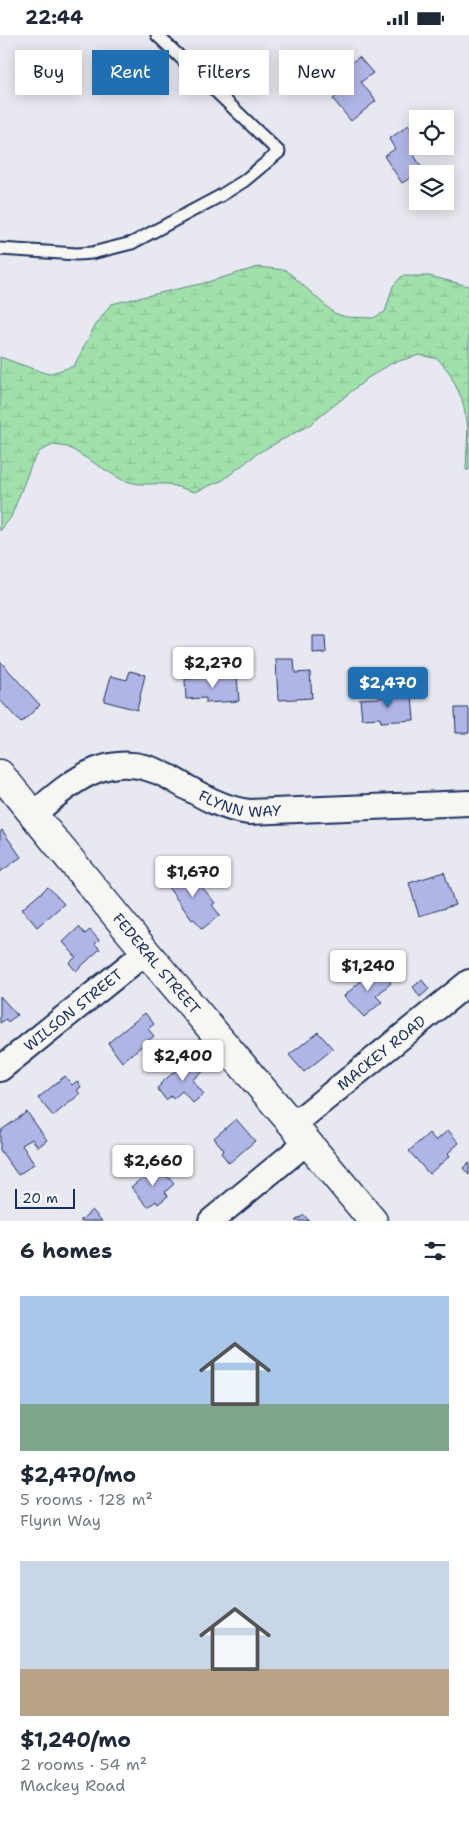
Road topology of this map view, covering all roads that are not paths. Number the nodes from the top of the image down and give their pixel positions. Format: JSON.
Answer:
{"nodes":[{"id":1,"x":158,"y":35,"type":"edge"},
{"id":2,"x":0,"y":249,"type":"edge"},
{"id":3,"x":1,"y":779,"type":"edge"},
{"id":4,"x":469,"y":803,"type":"edge"},
{"id":5,"x":34,"y":813,"type":"junction"},
{"id":6,"x":146,"y":952,"type":"junction"},
{"id":7,"x":469,"y":982,"type":"edge"},
{"id":8,"x":0,"y":1069,"type":"edge"},
{"id":9,"x":300,"y":1133,"type":"junction"},
{"id":10,"x":211,"y":1221,"type":"edge"},
{"id":11,"x":373,"y":1221,"type":"edge"}],
"edges":[{"from":1,"to":2,"type":"lane"},
{"from":3,"to":5,"type":"street","name":"FEDERAL STREET"},
{"from":4,"to":5,"type":"street","name":"FLYNN WAY"},
{"from":5,"to":6,"type":"street","name":"FEDERAL STREET"},
{"from":6,"to":8,"type":"street","name":"WILSON STREET"},
{"from":6,"to":9,"type":"street","name":"FEDERAL STREET"},
{"from":7,"to":9,"type":"street","name":"MACKEY ROAD"},
{"from":9,"to":10,"type":"street","name":"MACKEY ROAD"},
{"from":9,"to":11,"type":"street","name":"FEDERAL STREET"}]}
